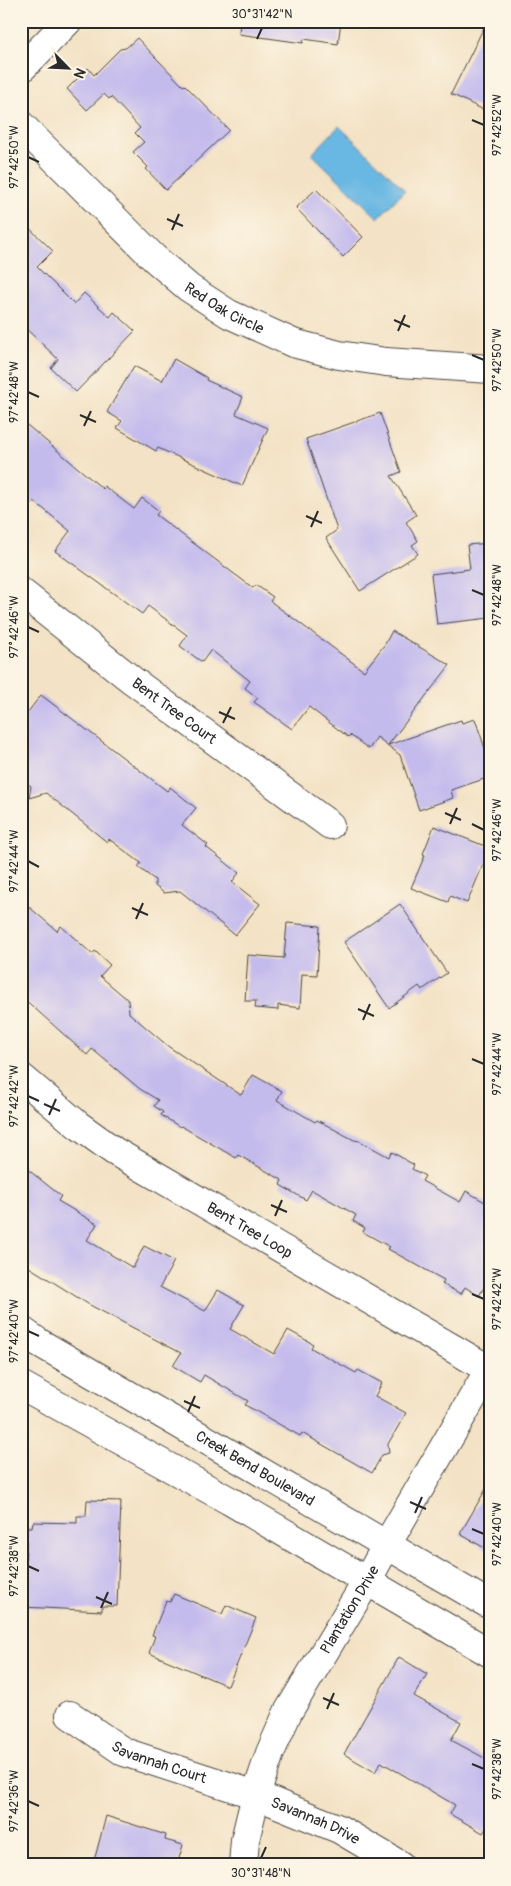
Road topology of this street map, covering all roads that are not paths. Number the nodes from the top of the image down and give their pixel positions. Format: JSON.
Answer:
{"nodes":[{"id":1,"x":68,"y":21,"type":"edge"},
{"id":2,"x":21,"y":69,"type":"edge"},
{"id":3,"x":21,"y":125,"type":"edge"},
{"id":4,"x":490,"y":369,"type":"edge"},
{"id":5,"x":21,"y":592,"type":"edge"},
{"id":6,"x":330,"y":825,"type":"dead end"},
{"id":7,"x":21,"y":1077,"type":"edge"},
{"id":8,"x":21,"y":1330,"type":"edge"},
{"id":9,"x":489,"y":1369,"type":"edge"},
{"id":10,"x":21,"y":1384,"type":"edge"},
{"id":11,"x":386,"y":1546,"type":"junction"},
{"id":12,"x":367,"y":1581,"type":"junction"},
{"id":13,"x":490,"y":1606,"type":"edge"},
{"id":14,"x":490,"y":1654,"type":"edge"},
{"id":15,"x":70,"y":1715,"type":"dead end"},
{"id":16,"x":256,"y":1795,"type":"junction"},
{"id":17,"x":244,"y":1865,"type":"edge"},
{"id":18,"x":400,"y":1865,"type":"edge"}],
"edges":[{"from":1,"to":2,"type":"street"},
{"from":3,"to":4,"type":"street","name":"Red Oak Circle"},
{"from":5,"to":6,"type":"street","name":"Bent Tree Court"},
{"from":7,"to":9,"type":"street","name":"Bent Tree Loop"},
{"from":8,"to":11,"type":"street","name":"Creek Bend Boulevard"},
{"from":9,"to":11,"type":"street","name":"Plantation Drive"},
{"from":10,"to":12,"type":"street"},
{"from":11,"to":12,"type":"street","name":"Plantation Drive"},
{"from":11,"to":13,"type":"street","name":"Creek Bend Boulevard"},
{"from":12,"to":14,"type":"street"},
{"from":12,"to":16,"type":"street","name":"Plantation Drive"},
{"from":15,"to":16,"type":"street","name":"Savannah Court"},
{"from":16,"to":17,"type":"street","name":"Plantation Drive"},
{"from":16,"to":18,"type":"street","name":"Savannah Drive"}]}
